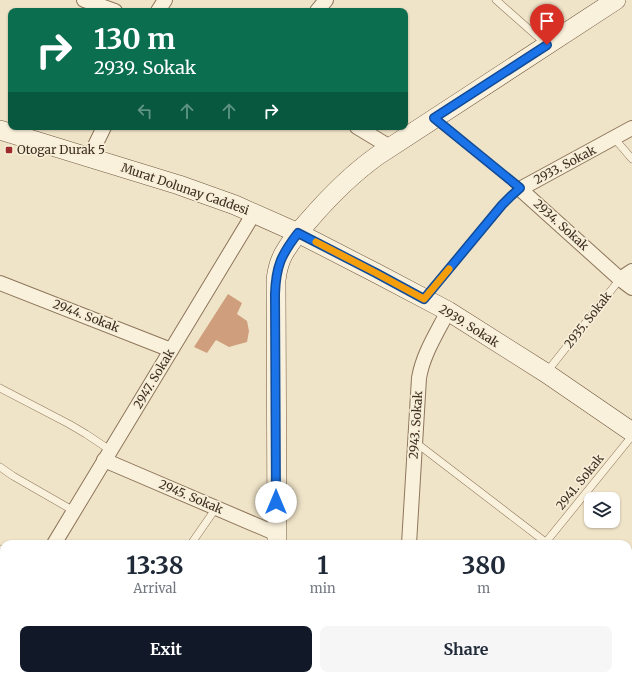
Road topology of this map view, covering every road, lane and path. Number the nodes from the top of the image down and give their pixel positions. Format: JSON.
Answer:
{"nodes":[{"id":1,"x":84,"y":0,"type":"edge"},
{"id":2,"x":326,"y":0,"type":"edge"},
{"id":3,"x":496,"y":0,"type":"edge"},
{"id":4,"x":616,"y":0,"type":"edge"},
{"id":5,"x":107,"y":8,"type":"edge"},
{"id":6,"x":319,"y":8,"type":"edge"},
{"id":7,"x":547,"y":45,"type":"junction"},
{"id":8,"x":434,"y":118,"type":"junction"},
{"id":9,"x":632,"y":128,"type":"edge"},
{"id":10,"x":0,"y":130,"type":"edge"},
{"id":11,"x":103,"y":130,"type":"edge"},
{"id":12,"x":362,"y":130,"type":"edge"},
{"id":13,"x":614,"y":138,"type":"junction"},
{"id":14,"x":390,"y":147,"type":"junction"},
{"id":15,"x":90,"y":158,"type":"junction"},
{"id":16,"x":632,"y":159,"type":"edge"},
{"id":17,"x":520,"y":188,"type":"junction"},
{"id":18,"x":254,"y":213,"type":"junction"},
{"id":19,"x":298,"y":233,"type":"junction"},
{"id":20,"x":632,"y":271,"type":"edge"},
{"id":21,"x":620,"y":279,"type":"junction"},
{"id":22,"x":0,"y":283,"type":"edge"},
{"id":23,"x":632,"y":288,"type":"edge"},
{"id":24,"x":424,"y":299,"type":"junction"},
{"id":25,"x":448,"y":311,"type":"junction"},
{"id":26,"x":171,"y":350,"type":"junction"},
{"id":27,"x":546,"y":373,"type":"junction"},
{"id":28,"x":0,"y":388,"type":"edge"},
{"id":29,"x":632,"y":432,"type":"edge"},
{"id":30,"x":632,"y":436,"type":"edge"},
{"id":31,"x":414,"y":442,"type":"junction"},
{"id":32,"x":107,"y":455,"type":"junction"},
{"id":33,"x":0,"y":467,"type":"edge"},
{"id":34,"x":216,"y":508,"type":"junction"},
{"id":35,"x":74,"y":510,"type":"junction"},
{"id":36,"x":277,"y":539,"type":"edge"},
{"id":37,"x":56,"y":540,"type":"edge"},
{"id":38,"x":194,"y":540,"type":"edge"},
{"id":39,"x":408,"y":540,"type":"edge"},
{"id":40,"x":543,"y":540,"type":"edge"},
{"id":41,"x":549,"y":540,"type":"edge"}],
"edges":[{"from":1,"to":5,"type":"street"},
{"from":2,"to":6,"type":"street"},
{"from":3,"to":7,"type":"lane"},
{"from":4,"to":7,"type":"street"},
{"from":7,"to":8,"type":"street"},
{"from":8,"to":14,"type":"street"},
{"from":8,"to":17,"type":"lane","name":"2934. Sokak"},
{"from":9,"to":13,"type":"street","name":"2933. Sokak"},
{"from":10,"to":15,"type":"street","name":"Murat Dolunay Caddesi"},
{"from":11,"to":15,"type":"street"},
{"from":12,"to":14,"type":"street"},
{"from":13,"to":16,"type":"lane"},
{"from":13,"to":17,"type":"street","name":"2933. Sokak"},
{"from":14,"to":19,"type":"street"},
{"from":15,"to":18,"type":"street","name":"Murat Dolunay Caddesi"},
{"from":17,"to":21,"type":"street","name":"2934. Sokak"},
{"from":17,"to":24,"type":"lane","name":"2933. Sokak"},
{"from":18,"to":19,"type":"street","name":"Murat Dolunay Caddesi"},
{"from":18,"to":26,"type":"street","name":"2947. Sokak"},
{"from":19,"to":24,"type":"street","name":"2939. Sokak"},
{"from":19,"to":36,"type":"street"},
{"from":20,"to":21,"type":"street","name":"2935. Sokak"},
{"from":21,"to":23,"type":"street","name":"2934. Sokak"},
{"from":21,"to":27,"type":"lane","name":"2935. Sokak"},
{"from":22,"to":26,"type":"street","name":"2944. Sokak"},
{"from":24,"to":25,"type":"street","name":"2939. Sokak"},
{"from":25,"to":27,"type":"street","name":"2939. Sokak"},
{"from":25,"to":31,"type":"street","name":"2943. Sokak"},
{"from":26,"to":32,"type":"street","name":"2947. Sokak"},
{"from":27,"to":29,"type":"street","name":"2939. Sokak"},
{"from":28,"to":32,"type":"lane","name":"2945. Sokak"},
{"from":30,"to":41,"type":"lane","name":"2941. Sokak"},
{"from":31,"to":39,"type":"street","name":"2943. Sokak"},
{"from":31,"to":40,"type":"lane"},
{"from":32,"to":34,"type":"street","name":"2945. Sokak"},
{"from":32,"to":35,"type":"street","name":"2947. Sokak"},
{"from":33,"to":35,"type":"lane"},
{"from":34,"to":36,"type":"street","name":"2945. Sokak"},
{"from":34,"to":38,"type":"lane"},
{"from":35,"to":37,"type":"street","name":"2947. Sokak"}]}
